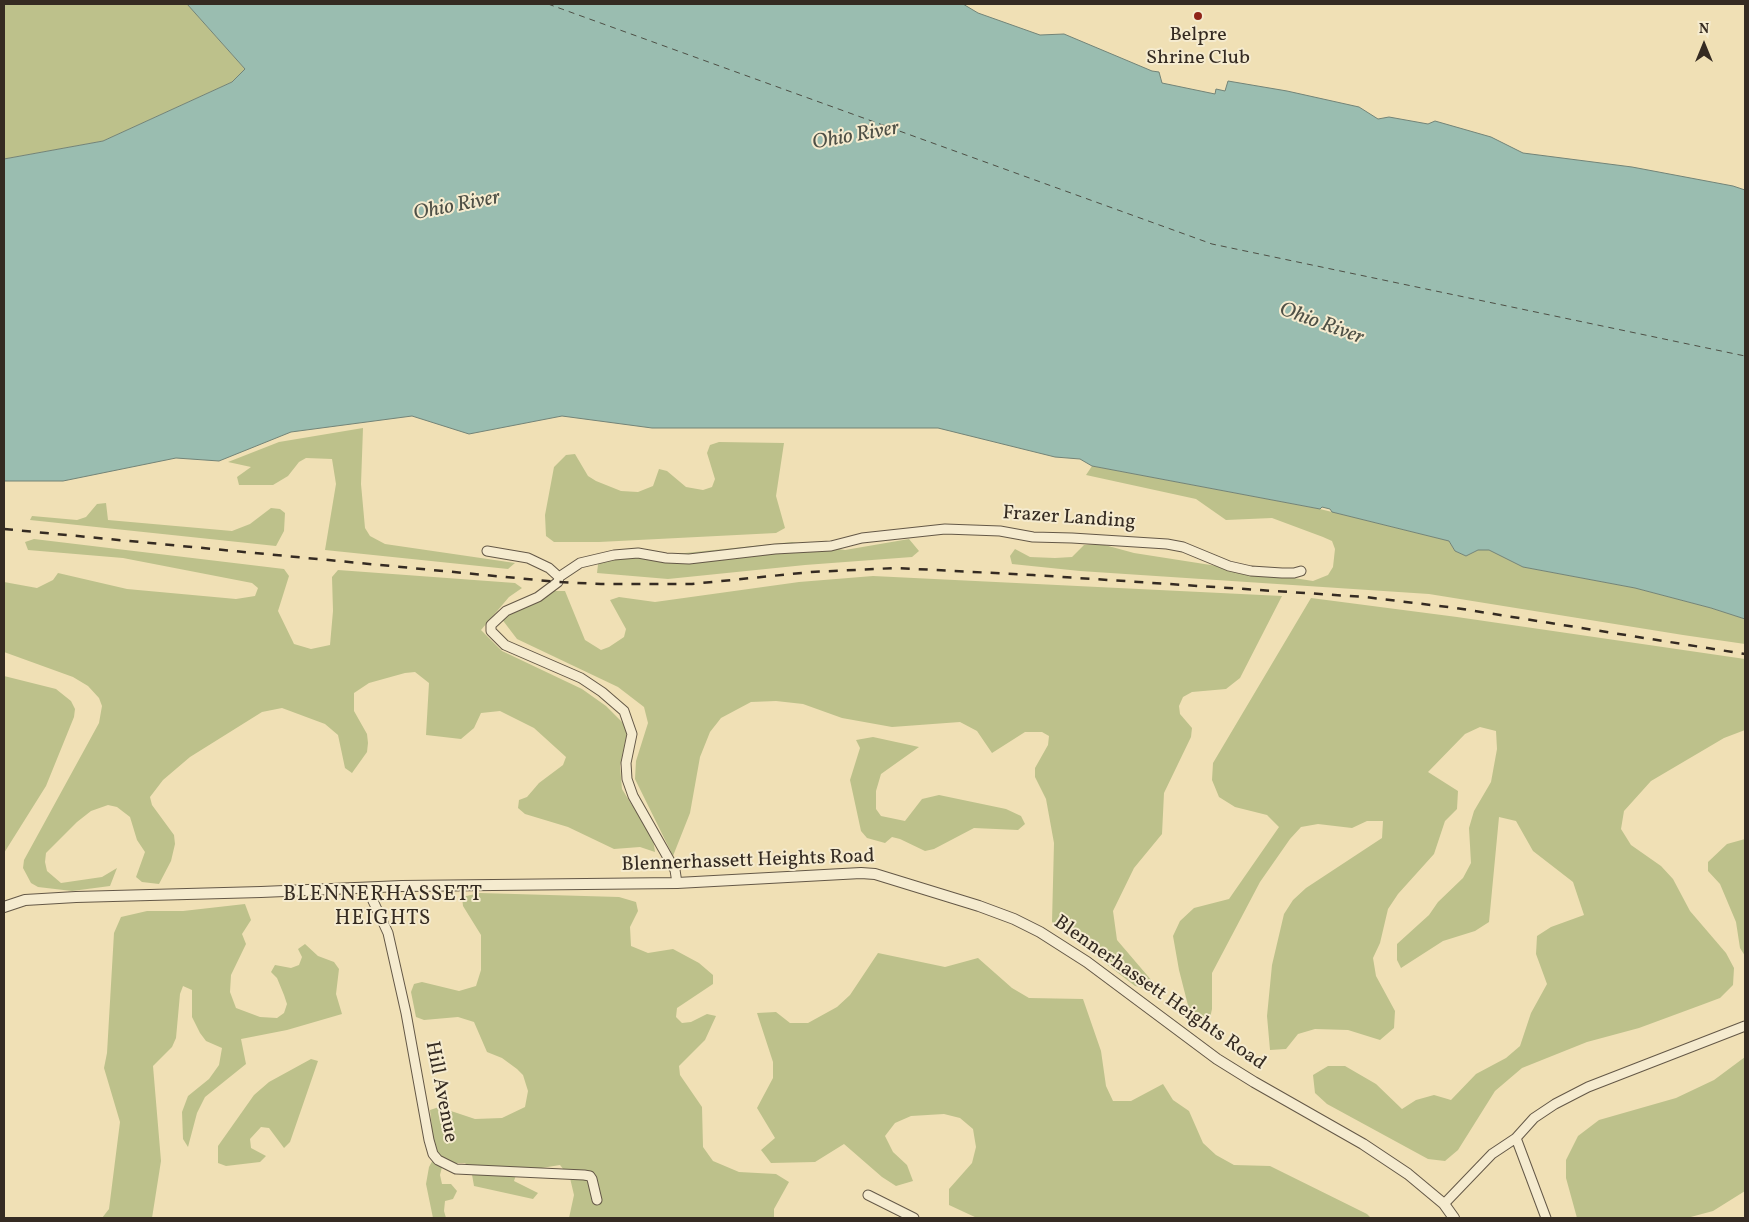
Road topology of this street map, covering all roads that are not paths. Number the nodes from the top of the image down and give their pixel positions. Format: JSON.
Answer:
{"nodes":[{"id":1,"x":487,"y":551,"type":"dead end"},
{"id":2,"x":1301,"y":571,"type":"dead end"},
{"id":3,"x":559,"y":577,"type":"junction"},
{"id":4,"x":677,"y":883,"type":"junction"},
{"id":5,"x":367,"y":888,"type":"junction"},
{"id":6,"x":4,"y":907,"type":"edge"},
{"id":7,"x":1745,"y":1026,"type":"edge"},
{"id":8,"x":1516,"y":1138,"type":"junction"},
{"id":9,"x":868,"y":1195,"type":"dead end"},
{"id":10,"x":597,"y":1200,"type":"dead end"},
{"id":11,"x":1444,"y":1204,"type":"junction"},
{"id":12,"x":914,"y":1218,"type":"edge"},
{"id":13,"x":1454,"y":1218,"type":"edge"},
{"id":14,"x":1546,"y":1218,"type":"edge"}],
"edges":[{"from":1,"to":3,"type":"street"},
{"from":2,"to":3,"type":"street","name":"Frazer Landing"},
{"from":3,"to":4,"type":"street","name":"Frazer Landing"},
{"from":4,"to":5,"type":"street","name":"Blennerhassett Heights Road"},
{"from":4,"to":11,"type":"street","name":"Blennerhassett Heights Road"},
{"from":5,"to":6,"type":"street","name":"Blennerhassett Heights Road"},
{"from":5,"to":10,"type":"street","name":"Hill Avenue"},
{"from":7,"to":8,"type":"street"},
{"from":8,"to":11,"type":"street"},
{"from":8,"to":14,"type":"street"},
{"from":9,"to":12,"type":"street"},
{"from":11,"to":13,"type":"street","name":"Blennerhassett Heights Road"}]}
